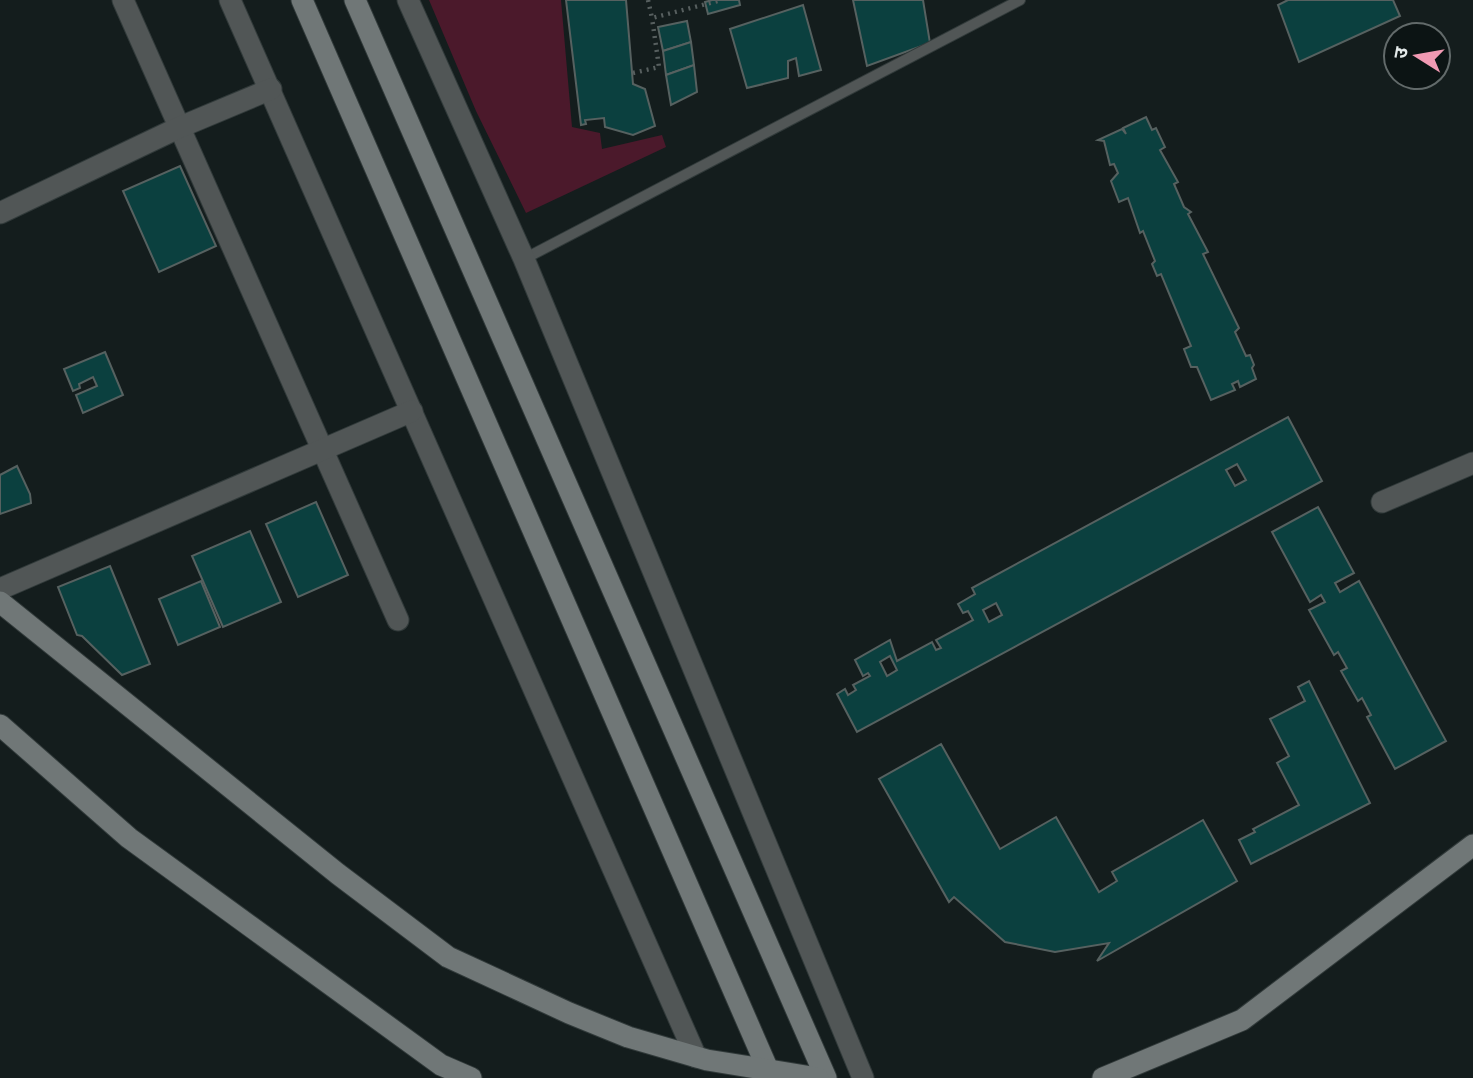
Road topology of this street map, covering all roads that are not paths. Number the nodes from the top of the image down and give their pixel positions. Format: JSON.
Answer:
{"nodes":[{"id":1,"x":123,"y":0,"type":"edge"},
{"id":2,"x":230,"y":0,"type":"edge"},
{"id":3,"x":302,"y":0,"type":"edge"},
{"id":4,"x":355,"y":0,"type":"edge"},
{"id":5,"x":408,"y":0,"type":"edge"},
{"id":6,"x":1020,"y":0,"type":"edge"},
{"id":7,"x":271,"y":89,"type":"junction"},
{"id":8,"x":178,"y":128,"type":"junction"},
{"id":9,"x":0,"y":213,"type":"edge"},
{"id":10,"x":524,"y":259,"type":"junction"},
{"id":11,"x":412,"y":411,"type":"junction"},
{"id":12,"x":323,"y":449,"type":"junction"},
{"id":13,"x":1473,"y":464,"type":"edge"},
{"id":14,"x":1382,"y":502,"type":"dead end"},
{"id":15,"x":0,"y":589,"type":"edge"},
{"id":16,"x":0,"y":601,"type":"edge"},
{"id":17,"x":398,"y":620,"type":"dead end"},
{"id":18,"x":0,"y":725,"type":"edge"},
{"id":19,"x":1473,"y":845,"type":"edge"},
{"id":20,"x":696,"y":1057,"type":"junction"},
{"id":21,"x":438,"y":1071,"type":"edge"},
{"id":22,"x":769,"y":1072,"type":"junction"},
{"id":23,"x":471,"y":1078,"type":"edge"},
{"id":24,"x":818,"y":1078,"type":"edge"},
{"id":25,"x":826,"y":1078,"type":"edge"},
{"id":26,"x":863,"y":1078,"type":"edge"},
{"id":27,"x":1104,"y":1078,"type":"edge"}],
"edges":[{"from":1,"to":8,"type":"street"},
{"from":2,"to":7,"type":"street"},
{"from":3,"to":22,"type":"street"},
{"from":4,"to":25,"type":"street"},
{"from":5,"to":10,"type":"street"},
{"from":6,"to":10,"type":"lane"},
{"from":7,"to":8,"type":"street"},
{"from":7,"to":11,"type":"street"},
{"from":8,"to":9,"type":"street"},
{"from":8,"to":12,"type":"street"},
{"from":10,"to":26,"type":"street"},
{"from":11,"to":12,"type":"street"},
{"from":11,"to":20,"type":"street"},
{"from":12,"to":15,"type":"street"},
{"from":12,"to":17,"type":"street"},
{"from":13,"to":14,"type":"street"},
{"from":16,"to":20,"type":"street"},
{"from":18,"to":21,"type":"street"},
{"from":19,"to":27,"type":"street"},
{"from":20,"to":22,"type":"street"},
{"from":21,"to":23,"type":"street"},
{"from":22,"to":24,"type":"street"}]}
